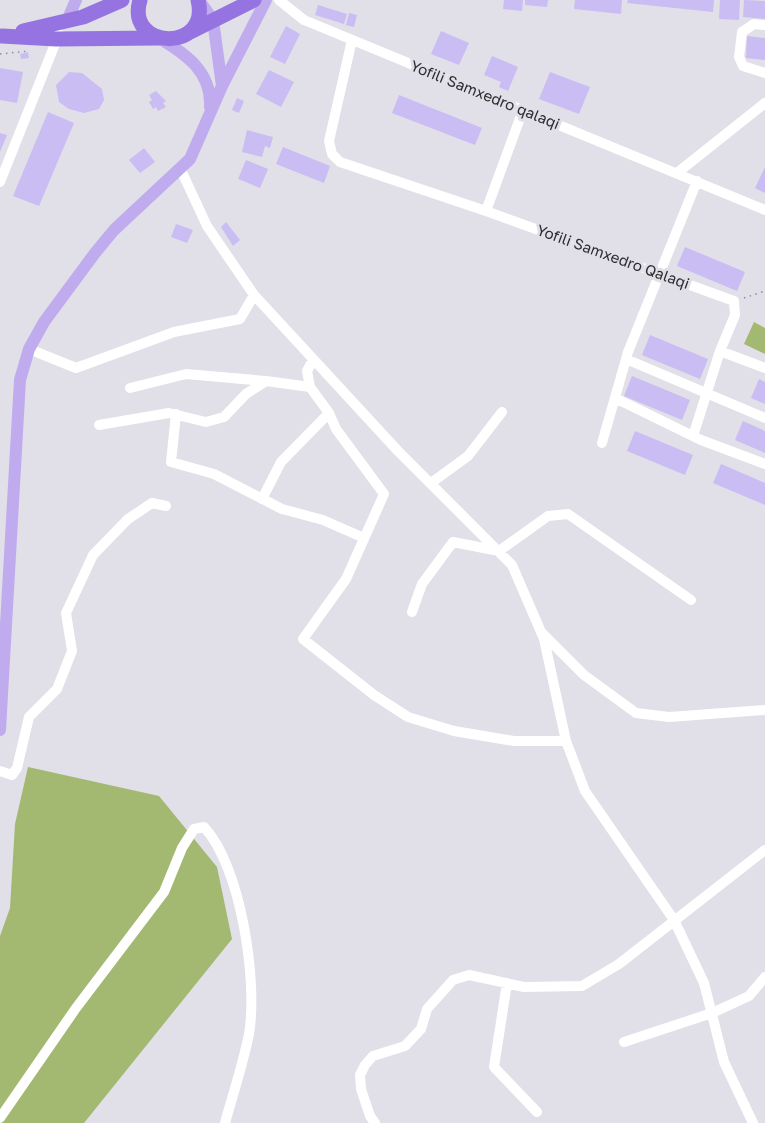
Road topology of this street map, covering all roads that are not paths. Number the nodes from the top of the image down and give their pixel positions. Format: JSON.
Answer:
{"nodes":[{"id":1,"x":76,"y":0,"type":"edge"},
{"id":2,"x":122,"y":0,"type":"edge"},
{"id":3,"x":140,"y":0,"type":"edge"},
{"id":4,"x":254,"y":0,"type":"edge"},
{"id":5,"x":266,"y":0,"type":"edge"},
{"id":6,"x":279,"y":0,"type":"edge"},
{"id":7,"x":205,"y":6,"type":"edge"},
{"id":8,"x":67,"y":21,"type":"junction"},
{"id":9,"x":141,"y":23,"type":"junction"},
{"id":10,"x":765,"y":25,"type":"edge"},
{"id":11,"x":191,"y":29,"type":"junction"},
{"id":12,"x":1,"y":36,"type":"edge"},
{"id":13,"x":159,"y":38,"type":"junction"},
{"id":14,"x":56,"y":39,"type":"junction"},
{"id":15,"x":351,"y":40,"type":"junction"},
{"id":16,"x":765,"y":74,"type":"edge"},
{"id":17,"x":222,"y":86,"type":"junction"},
{"id":18,"x":765,"y":103,"type":"edge"},
{"id":19,"x":522,"y":110,"type":"junction"},
{"id":20,"x":209,"y":113,"type":"junction"},
{"id":21,"x":181,"y":170,"type":"junction"},
{"id":22,"x":677,"y":173,"type":"junction"},
{"id":23,"x":0,"y":182,"type":"edge"},
{"id":24,"x":697,"y":182,"type":"junction"},
{"id":25,"x":765,"y":210,"type":"edge"},
{"id":26,"x":486,"y":211,"type":"junction"},
{"id":27,"x":659,"y":274,"type":"junction"},
{"id":28,"x":254,"y":295,"type":"junction"},
{"id":29,"x":29,"y":349,"type":"junction"},
{"id":30,"x":720,"y":351,"type":"junction"},
{"id":31,"x":626,"y":359,"type":"junction"},
{"id":32,"x":313,"y":360,"type":"junction"},
{"id":33,"x":765,"y":368,"type":"edge"},
{"id":34,"x":266,"y":381,"type":"junction"},
{"id":35,"x":310,"y":387,"type":"junction"},
{"id":36,"x":130,"y":388,"type":"dead end"},
{"id":37,"x":706,"y":393,"type":"junction"},
{"id":38,"x":615,"y":398,"type":"junction"},
{"id":39,"x":502,"y":412,"type":"dead end"},
{"id":40,"x":329,"y":413,"type":"junction"},
{"id":41,"x":176,"y":414,"type":"junction"},
{"id":42,"x":765,"y":418,"type":"edge"},
{"id":43,"x":99,"y":425,"type":"dead end"},
{"id":44,"x":693,"y":436,"type":"junction"},
{"id":45,"x":602,"y":443,"type":"dead end"},
{"id":46,"x":765,"y":464,"type":"edge"},
{"id":47,"x":431,"y":483,"type":"junction"},
{"id":48,"x":262,"y":499,"type":"junction"},
{"id":49,"x":166,"y":506,"type":"dead end"},
{"id":50,"x":364,"y":538,"type":"junction"},
{"id":51,"x":499,"y":551,"type":"junction"},
{"id":52,"x":691,"y":600,"type":"dead end"},
{"id":53,"x":412,"y":612,"type":"dead end"},
{"id":54,"x":540,"y":631,"type":"junction"},
{"id":55,"x":3,"y":634,"type":"edge"},
{"id":56,"x":765,"y":710,"type":"edge"},
{"id":57,"x":0,"y":730,"type":"edge"},
{"id":58,"x":566,"y":741,"type":"junction"},
{"id":59,"x":0,"y":771,"type":"edge"},
{"id":60,"x":765,"y":850,"type":"edge"},
{"id":61,"x":674,"y":920,"type":"junction"},
{"id":62,"x":765,"y":977,"type":"edge"},
{"id":63,"x":507,"y":983,"type":"junction"},
{"id":64,"x":712,"y":1013,"type":"junction"},
{"id":65,"x":624,"y":1042,"type":"dead end"},
{"id":66,"x":537,"y":1113,"type":"dead end"},
{"id":67,"x":0,"y":1118,"type":"edge"},
{"id":68,"x":750,"y":1122,"type":"edge"},
{"id":69,"x":225,"y":1123,"type":"edge"},
{"id":70,"x":375,"y":1123,"type":"edge"}],
"edges":[{"from":1,"to":8,"type":"main road"},
{"from":2,"to":8,"type":"highway"},
{"from":2,"to":9,"type":"main road"},
{"from":3,"to":9,"type":"highway"},
{"from":4,"to":7,"type":"highway"},
{"from":5,"to":17,"type":"main road"},
{"from":6,"to":15,"type":"street","name":"Yofili Samxedro qalaqi"},
{"from":7,"to":11,"type":"highway"},
{"from":7,"to":11,"type":"highway"},
{"from":7,"to":17,"type":"main road"},
{"from":8,"to":12,"type":"highway"},
{"from":8,"to":14,"type":"street"},
{"from":9,"to":13,"type":"highway"},
{"from":10,"to":16,"type":"street"},
{"from":11,"to":13,"type":"highway"},
{"from":12,"to":14,"type":"highway"},
{"from":13,"to":14,"type":"highway"},
{"from":13,"to":20,"type":"main road"},
{"from":14,"to":23,"type":"street"},
{"from":15,"to":19,"type":"street","name":"Yofili Samxedro qalaqi"},
{"from":15,"to":26,"type":"street","name":"Yofili Samxedro Qalaqi"},
{"from":17,"to":20,"type":"main road"},
{"from":18,"to":22,"type":"street"},
{"from":19,"to":22,"type":"street","name":"Yofili Samxedro qalaqi"},
{"from":19,"to":26,"type":"street","name":"Yofili Samxedro Qalaqi"},
{"from":20,"to":21,"type":"main road"},
{"from":21,"to":28,"type":"street"},
{"from":21,"to":29,"type":"main road"},
{"from":22,"to":24,"type":"street","name":"Yofili Samxedro qalaqi"},
{"from":24,"to":25,"type":"street","name":"Yofili Samxedro qalaqi"},
{"from":24,"to":27,"type":"street","name":"Yofili Samxedro qalaqi"},
{"from":26,"to":27,"type":"street","name":"Yofili Samxedro Qalaqi"},
{"from":27,"to":30,"type":"street","name":"Yofili Samxedro Qalaqi"},
{"from":27,"to":31,"type":"street","name":"Yofili Samxedro qalaqi"},
{"from":28,"to":29,"type":"street"},
{"from":28,"to":32,"type":"street"},
{"from":29,"to":55,"type":"main road"},
{"from":30,"to":33,"type":"street"},
{"from":30,"to":37,"type":"street"},
{"from":31,"to":37,"type":"street"},
{"from":31,"to":38,"type":"street","name":"Yofili Samxedro qalaqi"},
{"from":32,"to":35,"type":"street"},
{"from":32,"to":47,"type":"street"},
{"from":34,"to":35,"type":"street"},
{"from":34,"to":36,"type":"street"},
{"from":34,"to":41,"type":"street"},
{"from":35,"to":40,"type":"street"},
{"from":37,"to":42,"type":"street"},
{"from":37,"to":44,"type":"street"},
{"from":38,"to":44,"type":"street"},
{"from":38,"to":45,"type":"street","name":"Yofili Samxedro qalaqi"},
{"from":39,"to":47,"type":"street"},
{"from":40,"to":48,"type":"street"},
{"from":40,"to":50,"type":"street"},
{"from":41,"to":43,"type":"street"},
{"from":41,"to":48,"type":"street"},
{"from":44,"to":46,"type":"street"},
{"from":47,"to":51,"type":"street"},
{"from":48,"to":50,"type":"street"},
{"from":49,"to":59,"type":"street"},
{"from":50,"to":58,"type":"street"},
{"from":51,"to":52,"type":"street"},
{"from":51,"to":53,"type":"street"},
{"from":51,"to":54,"type":"street"},
{"from":54,"to":56,"type":"street"},
{"from":54,"to":58,"type":"street"},
{"from":55,"to":57,"type":"main road"},
{"from":58,"to":61,"type":"street"},
{"from":60,"to":61,"type":"street"},
{"from":61,"to":63,"type":"street"},
{"from":61,"to":64,"type":"street"},
{"from":62,"to":64,"type":"street"},
{"from":63,"to":66,"type":"street"},
{"from":63,"to":70,"type":"street"},
{"from":64,"to":65,"type":"street"},
{"from":64,"to":68,"type":"street"},
{"from":67,"to":69,"type":"street"}]}
